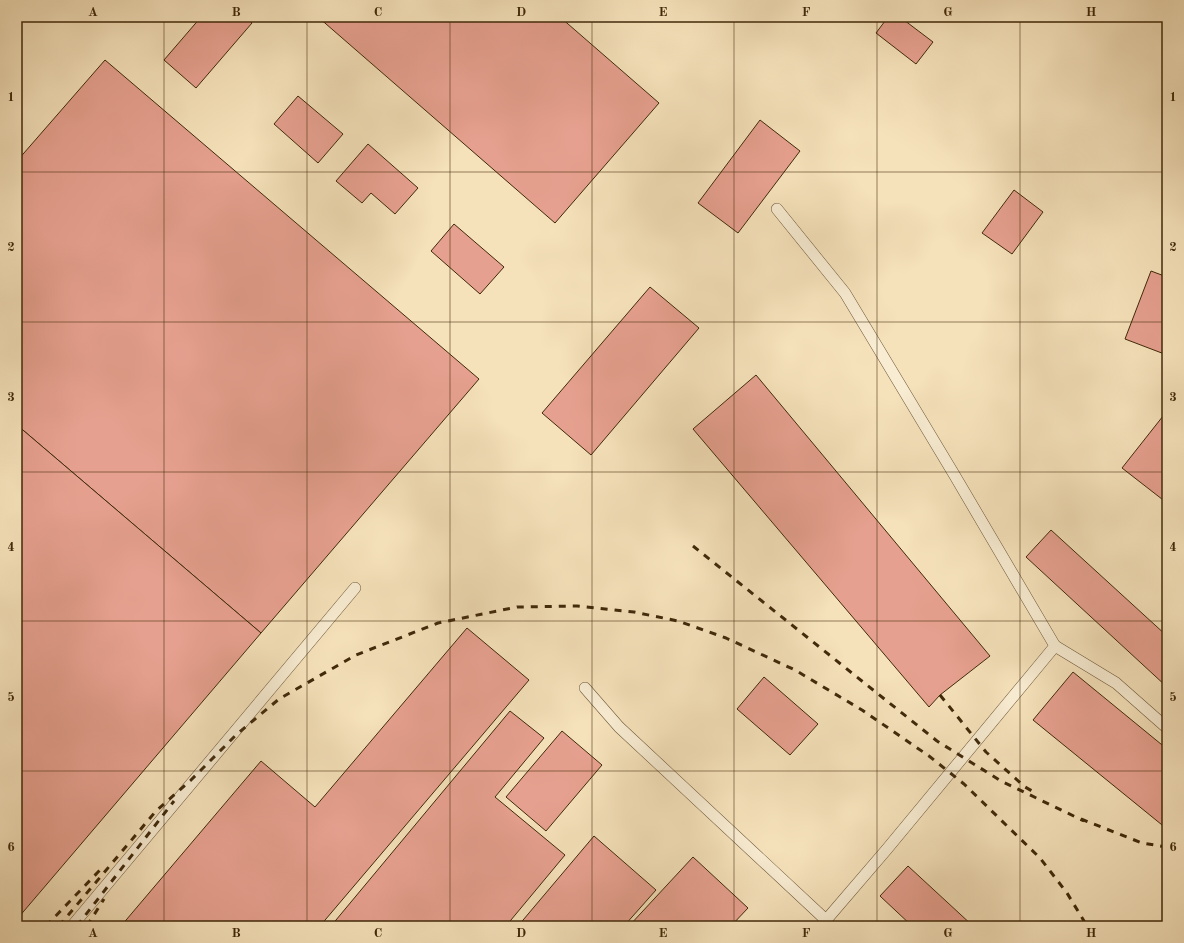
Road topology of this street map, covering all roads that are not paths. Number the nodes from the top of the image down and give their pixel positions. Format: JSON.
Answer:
{"nodes":[{"id":1,"x":777,"y":209,"type":"dead end"},
{"id":2,"x":355,"y":588,"type":"dead end"},
{"id":3,"x":1055,"y":646,"type":"junction"},
{"id":4,"x":585,"y":688,"type":"dead end"},
{"id":5,"x":1167,"y":728,"type":"edge"},
{"id":6,"x":824,"y":923,"type":"edge"},
{"id":7,"x":72,"y":926,"type":"edge"}],
"edges":[{"from":1,"to":3,"type":"lane"},
{"from":2,"to":7,"type":"lane"},
{"from":3,"to":5,"type":"lane"},
{"from":3,"to":6,"type":"lane"},
{"from":4,"to":6,"type":"lane"}]}
